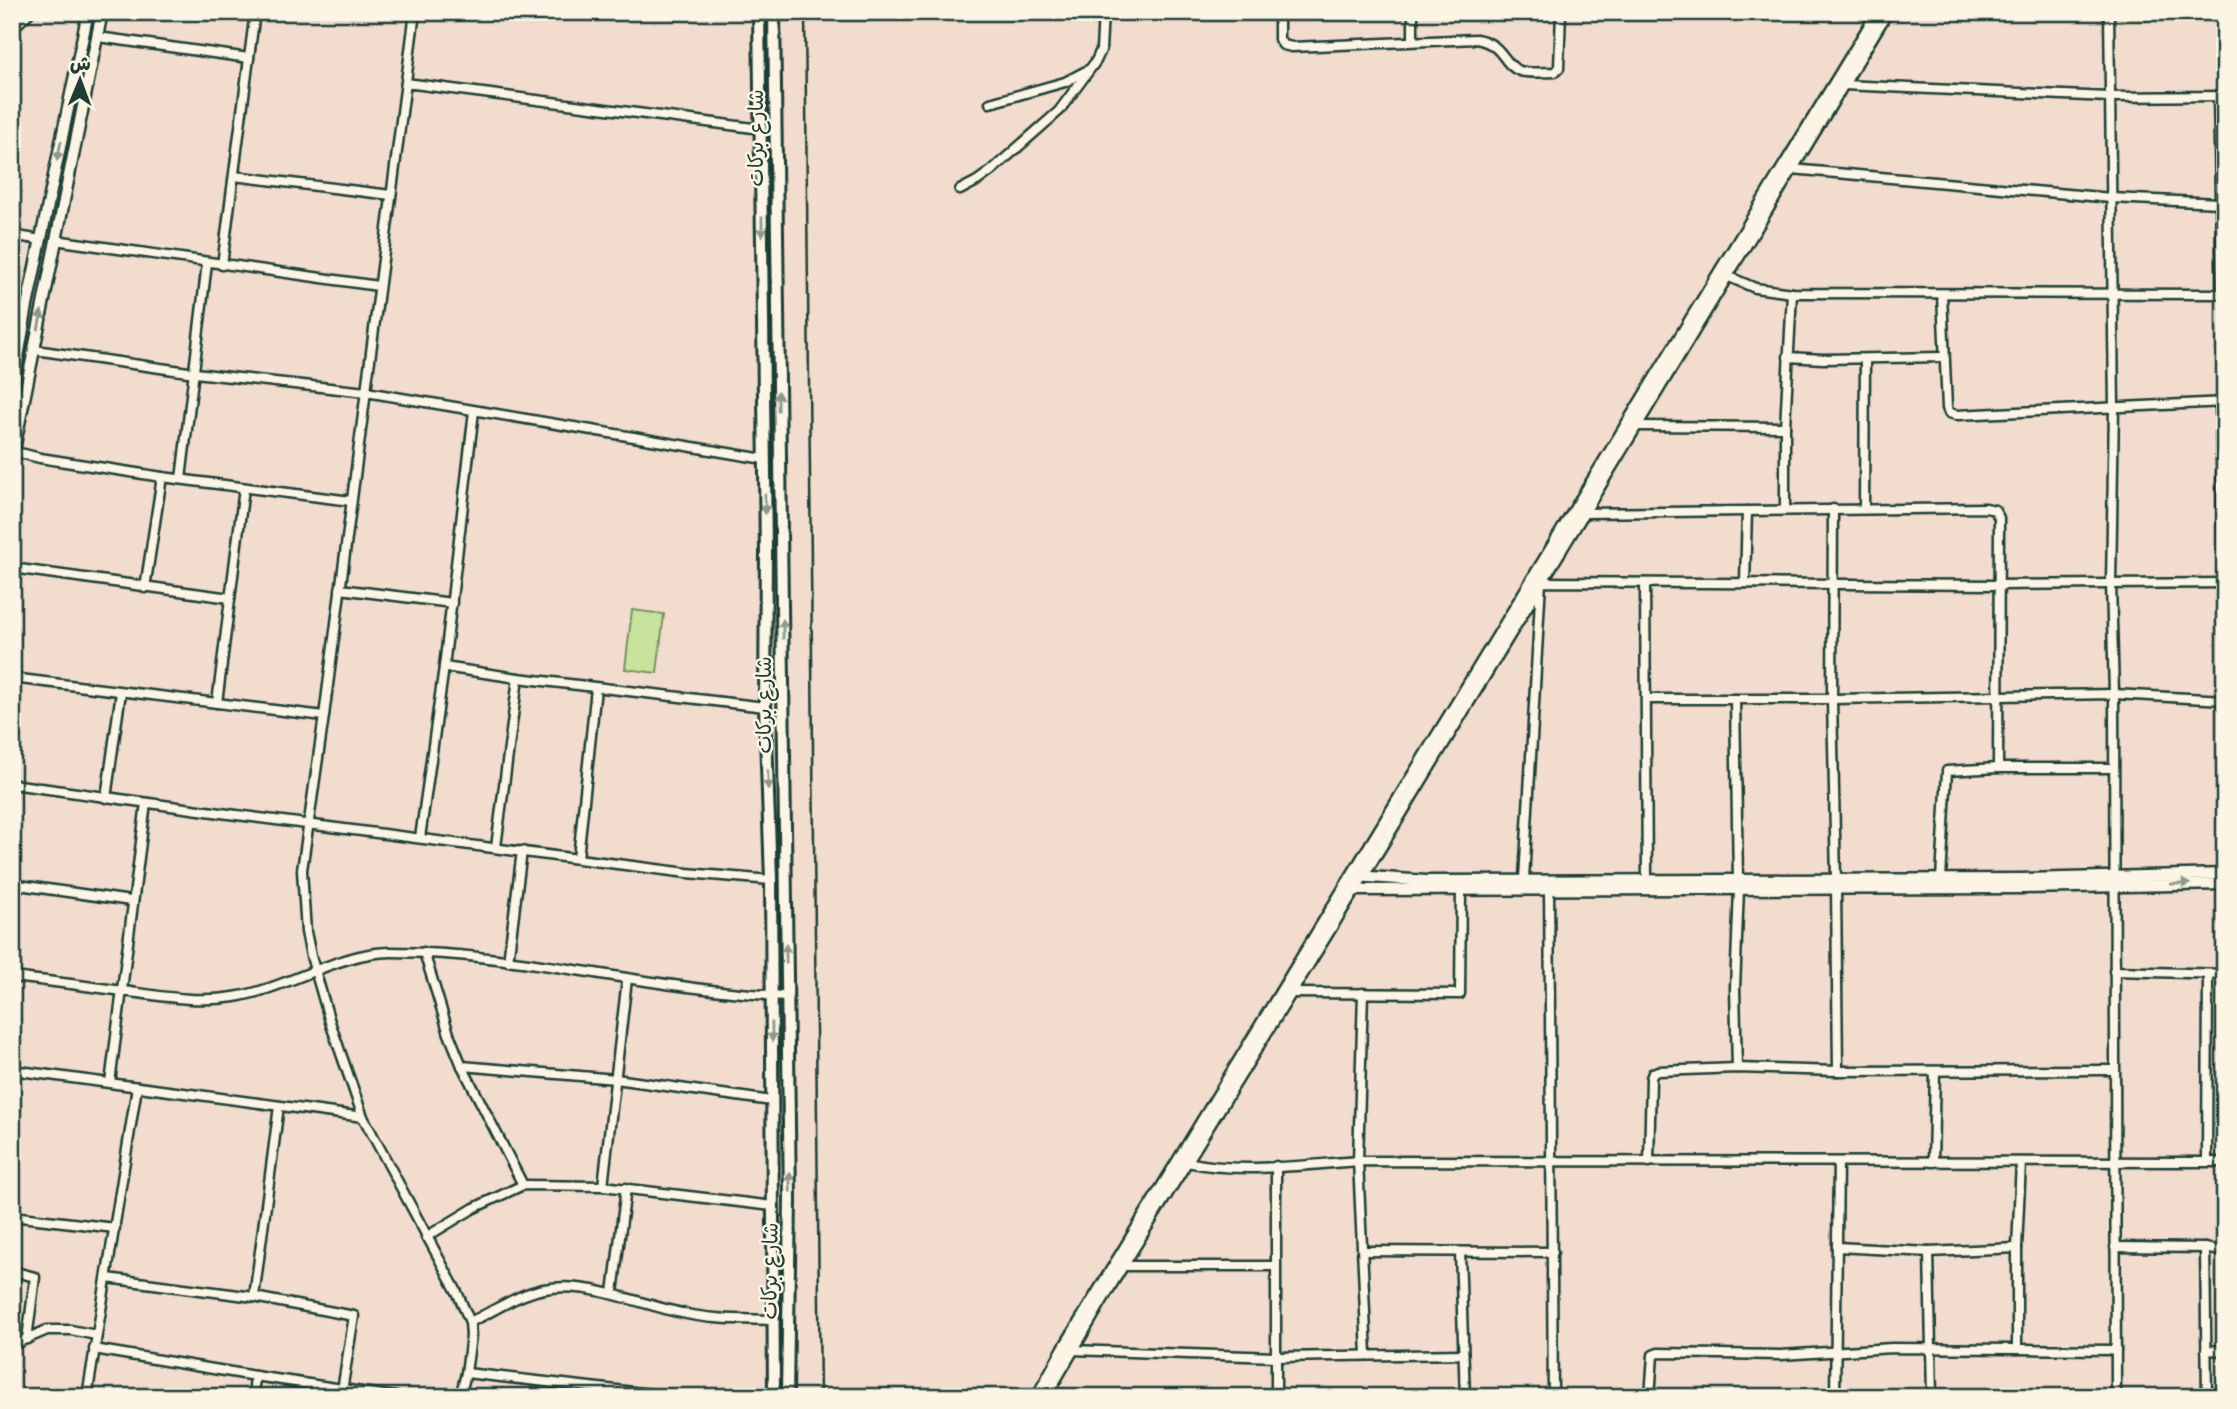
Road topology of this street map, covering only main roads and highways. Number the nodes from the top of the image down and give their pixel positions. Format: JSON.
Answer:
{"nodes":[{"id":1,"x":759,"y":12,"type":"edge"},
{"id":2,"x":774,"y":12,"type":"edge"},
{"id":3,"x":774,"y":1397,"type":"edge"},
{"id":4,"x":787,"y":1397,"type":"edge"}],
"edges":[{"from":1,"to":3,"type":"main road","name":"شارع بركات","one_way":true},
{"from":4,"to":2,"type":"main road","name":"شارع بركات","one_way":true}]}
